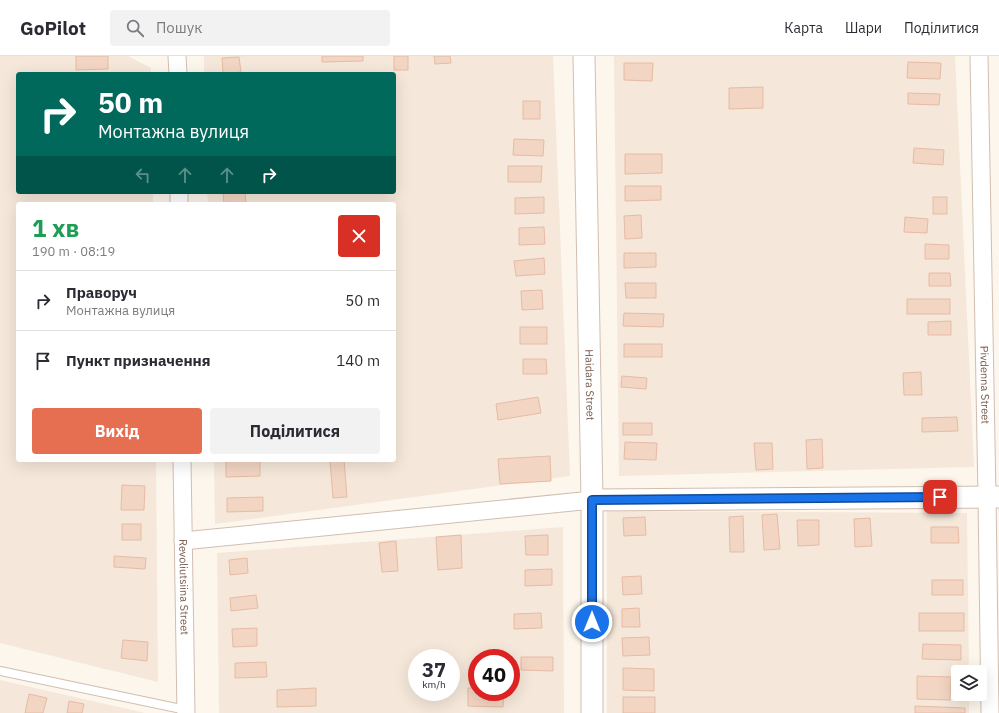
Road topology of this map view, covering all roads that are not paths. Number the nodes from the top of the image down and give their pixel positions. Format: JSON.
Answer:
{"nodes":[{"id":1,"x":177,"y":56,"type":"edge"},
{"id":2,"x":584,"y":56,"type":"edge"},
{"id":3,"x":979,"y":56,"type":"edge"},
{"id":4,"x":178,"y":72,"type":"edge"},
{"id":5,"x":182,"y":462,"type":"edge"},
{"id":6,"x":993,"y":497,"type":"edge"},
{"id":7,"x":592,"y":500,"type":"junction"},
{"id":8,"x":183,"y":541,"type":"junction"},
{"id":9,"x":0,"y":671,"type":"edge"},
{"id":10,"x":186,"y":711,"type":"edge"},
{"id":11,"x":592,"y":713,"type":"edge"},
{"id":12,"x":990,"y":713,"type":"edge"}],
"edges":[{"from":1,"to":4,"type":"street"},
{"from":2,"to":7,"type":"street","name":"Haidara Street"},
{"from":3,"to":6,"type":"street","name":"Pivdenna Street"},
{"from":5,"to":8,"type":"street","name":"Revoliutsiina Street"},
{"from":6,"to":7,"type":"street"},
{"from":6,"to":12,"type":"street","name":"Pivdenna Street"},
{"from":7,"to":8,"type":"street"},
{"from":7,"to":11,"type":"street","name":"Haidara Street"},
{"from":8,"to":10,"type":"street","name":"Revoliutsiina Street"},
{"from":9,"to":10,"type":"lane"}]}
